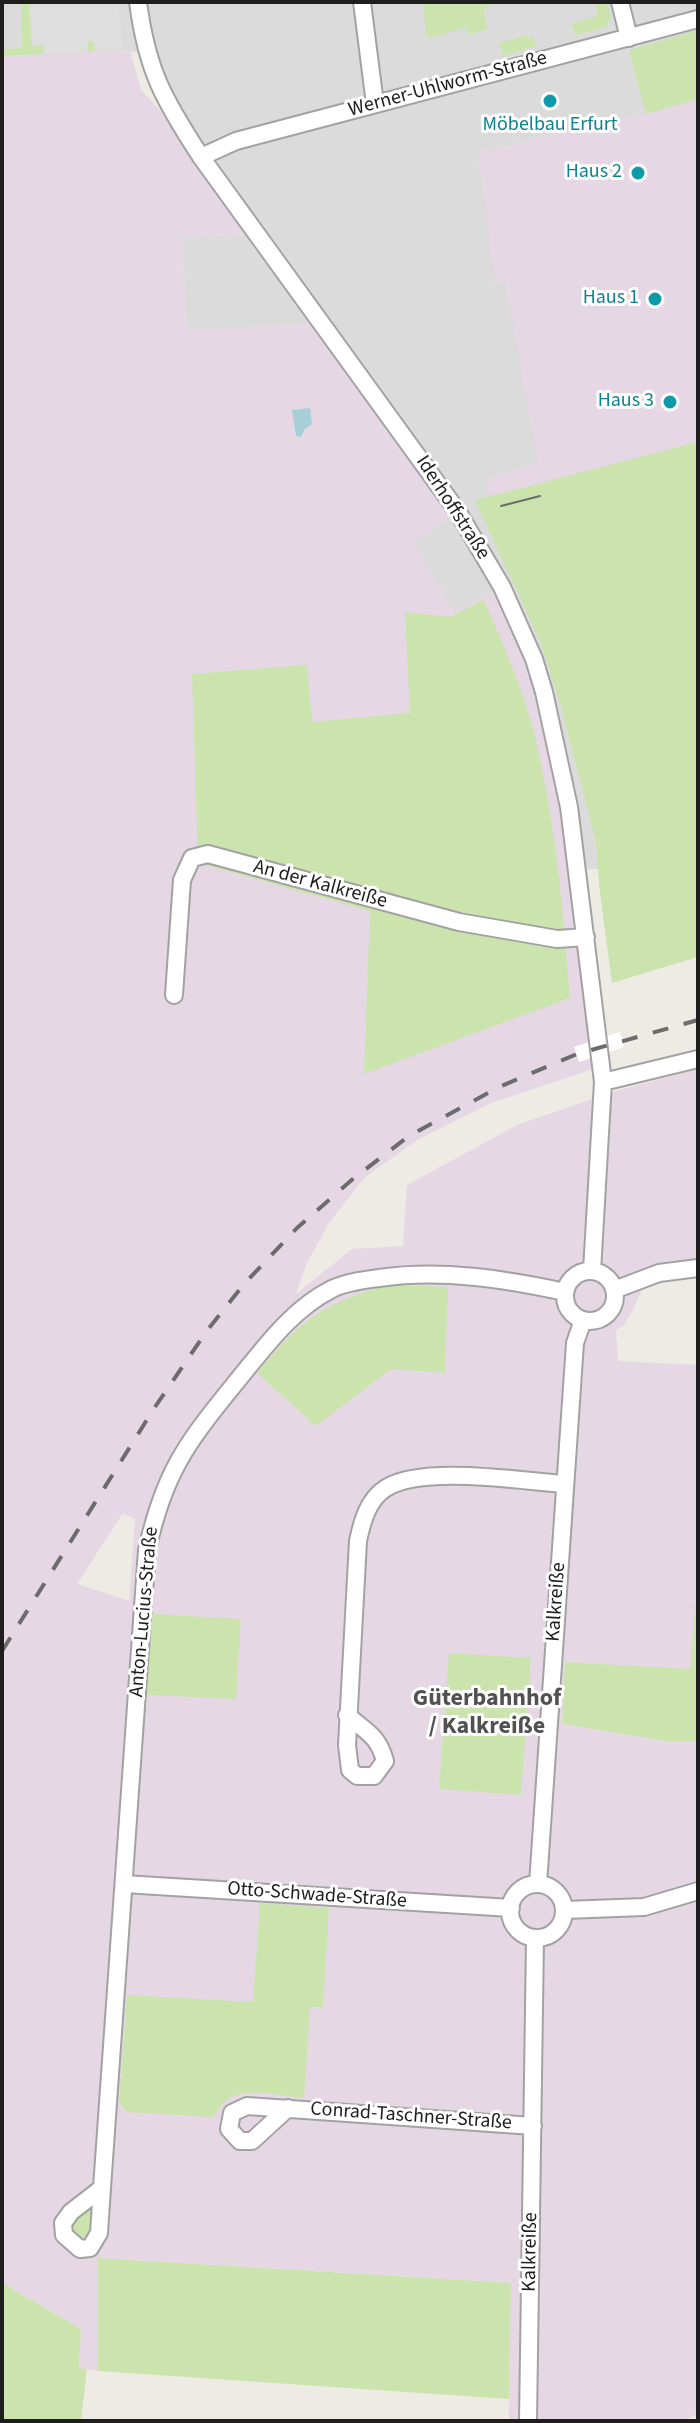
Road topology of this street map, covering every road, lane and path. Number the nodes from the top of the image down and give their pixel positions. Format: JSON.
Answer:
{"nodes":[{"id":1,"x":138,"y":2,"type":"edge"},
{"id":2,"x":362,"y":2,"type":"edge"},
{"id":3,"x":620,"y":2,"type":"edge"},
{"id":4,"x":698,"y":19,"type":"edge"},
{"id":5,"x":629,"y":38,"type":"junction"},
{"id":6,"x":375,"y":104,"type":"junction"},
{"id":7,"x":201,"y":157,"type":"junction"},
{"id":8,"x":586,"y":937,"type":"junction"},
{"id":9,"x":174,"y":995,"type":"dead end"},
{"id":10,"x":698,"y":1059,"type":"edge"},
{"id":11,"x":603,"y":1082,"type":"junction"},
{"id":12,"x":698,"y":1268,"type":"edge"},
{"id":13,"x":592,"y":1271,"type":"junction"},
{"id":14,"x":614,"y":1290,"type":"junction"},
{"id":15,"x":565,"y":1292,"type":"junction"},
{"id":16,"x":583,"y":1320,"type":"junction"},
{"id":17,"x":565,"y":1484,"type":"junction"},
{"id":18,"x":347,"y":1715,"type":"dead end"},
{"id":19,"x":124,"y":1884,"type":"junction"},
{"id":20,"x":538,"y":1884,"type":"junction"},
{"id":21,"x":698,"y":1891,"type":"edge"},
{"id":22,"x":511,"y":1908,"type":"junction"},
{"id":23,"x":565,"y":1910,"type":"junction"},
{"id":24,"x":535,"y":1939,"type":"junction"},
{"id":25,"x":288,"y":2108,"type":"dead end"},
{"id":26,"x":533,"y":2126,"type":"junction"},
{"id":27,"x":102,"y":2188,"type":"dead end"},
{"id":28,"x":528,"y":2421,"type":"edge"}],
"edges":[{"from":1,"to":7,"type":"street","name":"Iderhoffstraße"},
{"from":2,"to":6,"type":"street"},
{"from":3,"to":5,"type":"street"},
{"from":4,"to":5,"type":"street","name":"Werner-Uhlworm-Straße"},
{"from":5,"to":6,"type":"street","name":"Werner-Uhlworm-Straße"},
{"from":6,"to":7,"type":"street","name":"Werner-Uhlworm-Straße"},
{"from":7,"to":8,"type":"street","name":"Iderhoffstraße"},
{"from":8,"to":9,"type":"street","name":"An der Kalkreiße"},
{"from":8,"to":11,"type":"street","name":"Iderhoffstraße"},
{"from":10,"to":11,"type":"street"},
{"from":11,"to":13,"type":"street"},
{"from":12,"to":14,"type":"street"},
{"from":13,"to":14,"type":"street"},
{"from":13,"to":15,"type":"street"},
{"from":14,"to":16,"type":"street"},
{"from":15,"to":16,"type":"street"},
{"from":15,"to":19,"type":"street","name":"Anton-Lucius-Straße"},
{"from":16,"to":17,"type":"street","name":"Kalkreiße"},
{"from":17,"to":18,"type":"street"},
{"from":17,"to":20,"type":"street","name":"Kalkreiße"},
{"from":19,"to":22,"type":"street","name":"Otto-Schwade-Straße"},
{"from":19,"to":27,"type":"street","name":"Anton-Lucius-Straße"},
{"from":20,"to":22,"type":"street"},
{"from":20,"to":23,"type":"street"},
{"from":21,"to":23,"type":"street"},
{"from":22,"to":24,"type":"street"},
{"from":23,"to":24,"type":"street"},
{"from":24,"to":26,"type":"street","name":"Kalkreiße"},
{"from":25,"to":26,"type":"street","name":"Conrad-Taschner-Straße"},
{"from":26,"to":28,"type":"street","name":"Kalkreiße"}]}
